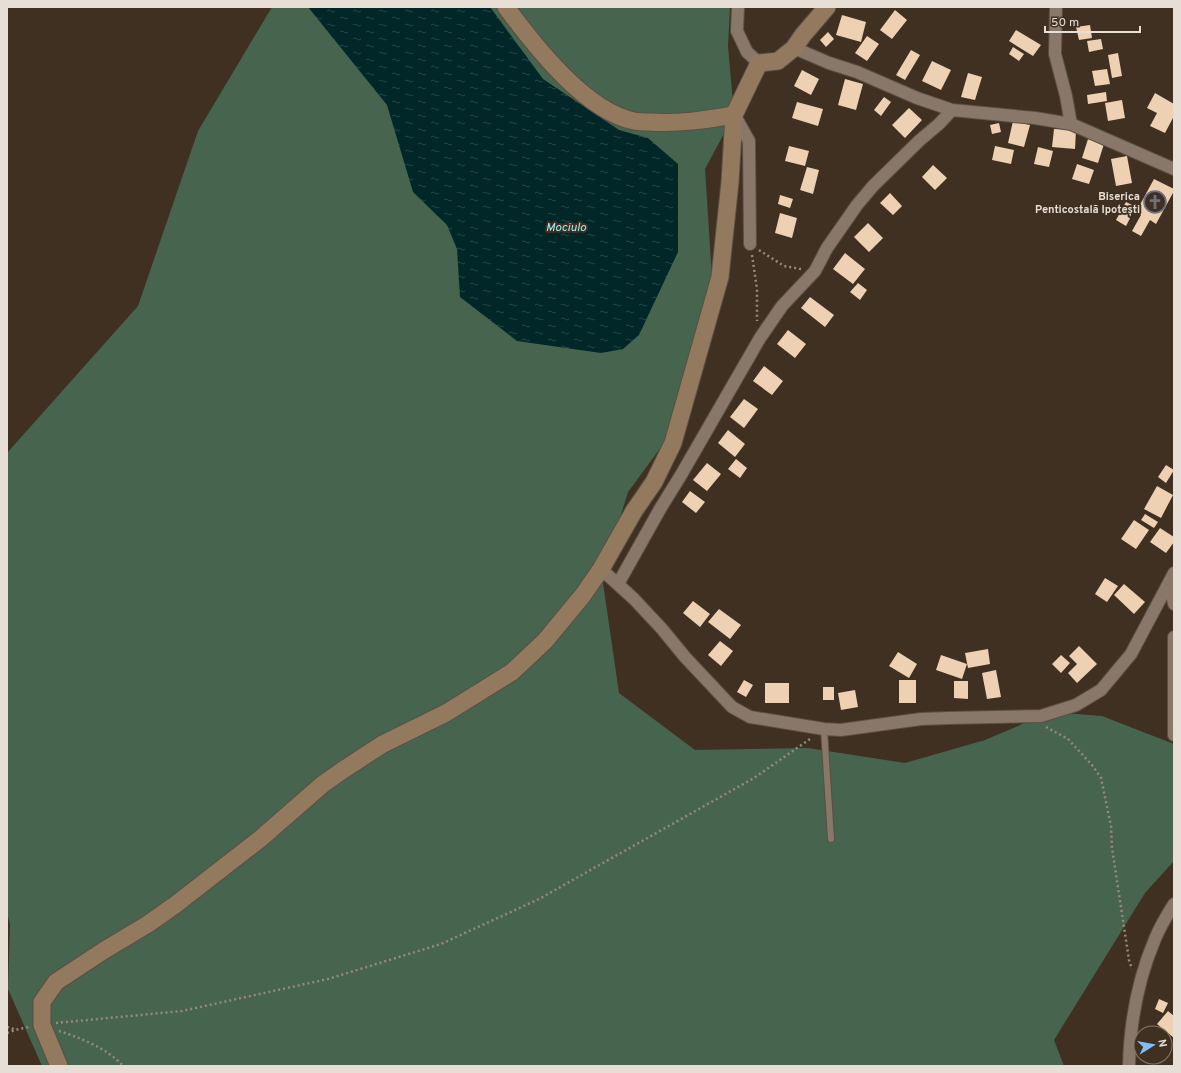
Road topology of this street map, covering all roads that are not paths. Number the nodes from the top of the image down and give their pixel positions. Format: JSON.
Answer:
{"nodes":[{"id":1,"x":506,"y":7,"type":"edge"},
{"id":2,"x":738,"y":7,"type":"edge"},
{"id":3,"x":827,"y":7,"type":"edge"},
{"id":4,"x":1056,"y":7,"type":"edge"},
{"id":5,"x":794,"y":48,"type":"junction"},
{"id":6,"x":759,"y":63,"type":"junction"},
{"id":7,"x":952,"y":110,"type":"junction"},
{"id":8,"x":734,"y":114,"type":"junction"},
{"id":9,"x":1071,"y":124,"type":"junction"},
{"id":10,"x":1174,"y":169,"type":"edge"},
{"id":11,"x":750,"y":244,"type":"road end"},
{"id":12,"x":601,"y":569,"type":"junction"},
{"id":13,"x":1172,"y":578,"type":"edge"},
{"id":14,"x":618,"y":584,"type":"junction"},
{"id":15,"x":1174,"y":604,"type":"edge"},
{"id":16,"x":1174,"y":637,"type":"edge"},
{"id":17,"x":824,"y":729,"type":"junction"},
{"id":18,"x":1174,"y":735,"type":"edge"},
{"id":19,"x":831,"y":839,"type":"dead end"},
{"id":20,"x":1174,"y":904,"type":"edge"},
{"id":21,"x":59,"y":1066,"type":"edge"},
{"id":22,"x":1129,"y":1066,"type":"edge"}],
"edges":[{"from":1,"to":8,"type":"street"},
{"from":2,"to":6,"type":"street"},
{"from":3,"to":5,"type":"street"},
{"from":4,"to":9,"type":"street"},
{"from":5,"to":6,"type":"street"},
{"from":5,"to":7,"type":"street"},
{"from":6,"to":8,"type":"street"},
{"from":7,"to":9,"type":"street"},
{"from":7,"to":14,"type":"street"},
{"from":8,"to":11,"type":"street"},
{"from":8,"to":12,"type":"street"},
{"from":9,"to":10,"type":"street"},
{"from":12,"to":14,"type":"street"},
{"from":12,"to":21,"type":"street"},
{"from":13,"to":15,"type":"street"},
{"from":13,"to":17,"type":"street"},
{"from":14,"to":17,"type":"street"},
{"from":16,"to":18,"type":"street"},
{"from":17,"to":19,"type":"lane"},
{"from":20,"to":22,"type":"street"}]}
